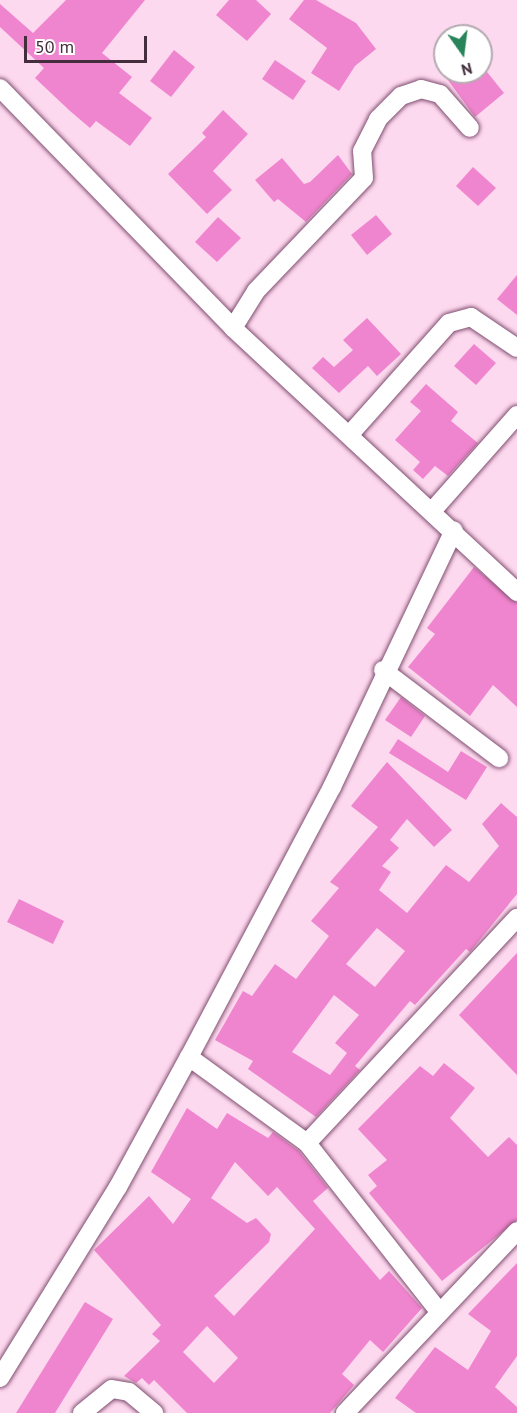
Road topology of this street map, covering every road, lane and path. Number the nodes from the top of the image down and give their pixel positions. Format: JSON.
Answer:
{"nodes":[{"id":1,"x":0,"y":88,"type":"edge"},
{"id":2,"x":470,"y":128,"type":"dead end"},
{"id":3,"x":233,"y":328,"type":"junction"},
{"id":4,"x":517,"y":348,"type":"edge"},
{"id":5,"x":517,"y":415,"type":"edge"},
{"id":6,"x":351,"y":433,"type":"junction"},
{"id":7,"x":433,"y":510,"type":"junction"},
{"id":8,"x":454,"y":530,"type":"junction"},
{"id":9,"x":517,"y":592,"type":"edge"},
{"id":10,"x":383,"y":670,"type":"junction"},
{"id":11,"x":499,"y":758,"type":"dead end"},
{"id":12,"x":517,"y":918,"type":"edge"},
{"id":13,"x":189,"y":1057,"type":"junction"},
{"id":14,"x":307,"y":1143,"type":"junction"},
{"id":15,"x":517,"y":1231,"type":"edge"},
{"id":16,"x":438,"y":1310,"type":"junction"},
{"id":17,"x":0,"y":1378,"type":"edge"},
{"id":18,"x":82,"y":1413,"type":"edge"},
{"id":19,"x":154,"y":1413,"type":"edge"},
{"id":20,"x":345,"y":1413,"type":"edge"}],
"edges":[{"from":1,"to":3,"type":"street"},
{"from":2,"to":3,"type":"street"},
{"from":3,"to":6,"type":"street"},
{"from":4,"to":6,"type":"street"},
{"from":5,"to":7,"type":"street"},
{"from":6,"to":7,"type":"street"},
{"from":7,"to":8,"type":"street"},
{"from":8,"to":9,"type":"street"},
{"from":8,"to":10,"type":"street"},
{"from":10,"to":11,"type":"street"},
{"from":10,"to":13,"type":"street"},
{"from":12,"to":14,"type":"street"},
{"from":13,"to":14,"type":"street"},
{"from":13,"to":17,"type":"street"},
{"from":14,"to":16,"type":"street"},
{"from":15,"to":16,"type":"street"},
{"from":16,"to":20,"type":"street"},
{"from":18,"to":19,"type":"street"}]}
